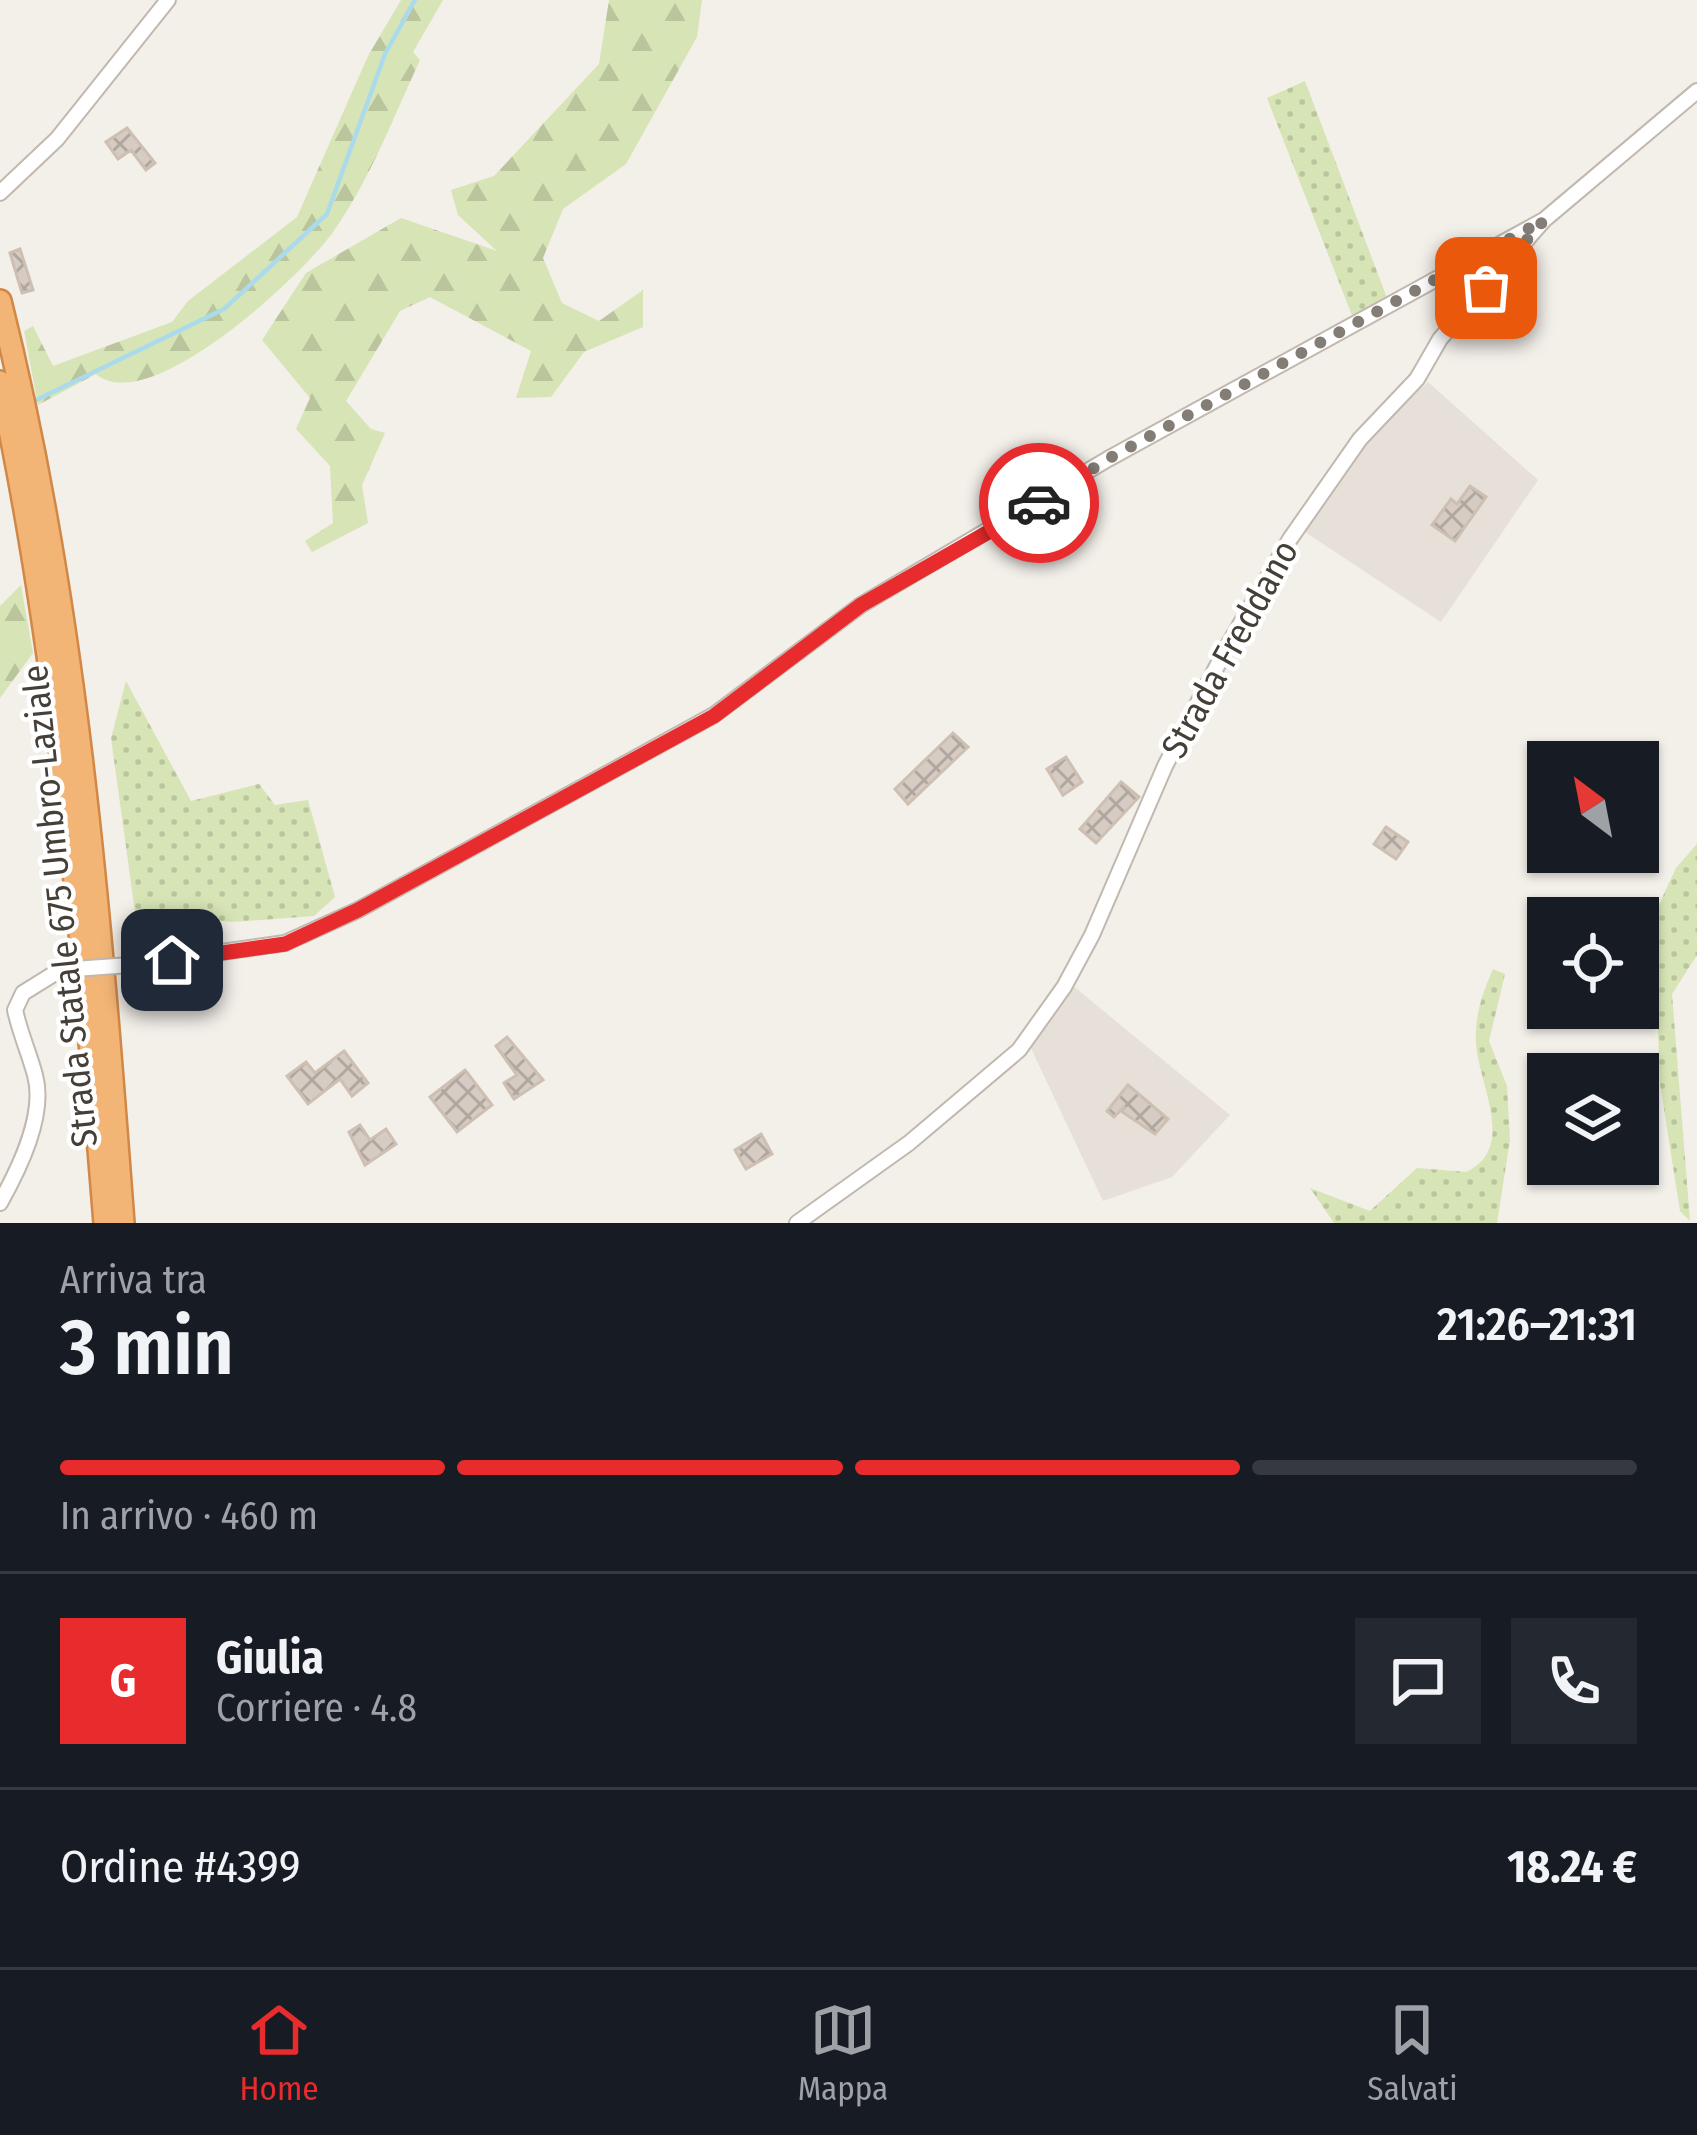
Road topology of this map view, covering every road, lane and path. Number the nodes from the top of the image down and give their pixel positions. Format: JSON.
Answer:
{"nodes":[{"id":1,"x":168,"y":0,"type":"edge"},
{"id":2,"x":1697,"y":91,"type":"edge"},
{"id":3,"x":0,"y":193,"type":"edge"},
{"id":4,"x":1544,"y":220,"type":"junction"},
{"id":5,"x":0,"y":302,"type":"edge"},
{"id":6,"x":0,"y":382,"type":"edge"},
{"id":7,"x":0,"y":1203,"type":"edge"},
{"id":8,"x":104,"y":1223,"type":"edge"},
{"id":9,"x":123,"y":1223,"type":"edge"},
{"id":10,"x":797,"y":1223,"type":"edge"}],
"edges":[{"from":1,"to":3,"type":"street"},
{"from":2,"to":4,"type":"street","name":"Strada Freddano"},
{"from":4,"to":7,"type":"street","bridge":true},
{"from":4,"to":10,"type":"street","name":"Strada Freddano"},
{"from":5,"to":9,"type":"highway","name":"Strada Statale 675 Umbro-Laziale"},
{"from":6,"to":8,"type":"highway","name":"Strada Statale 675 Umbro-Laziale"}]}
